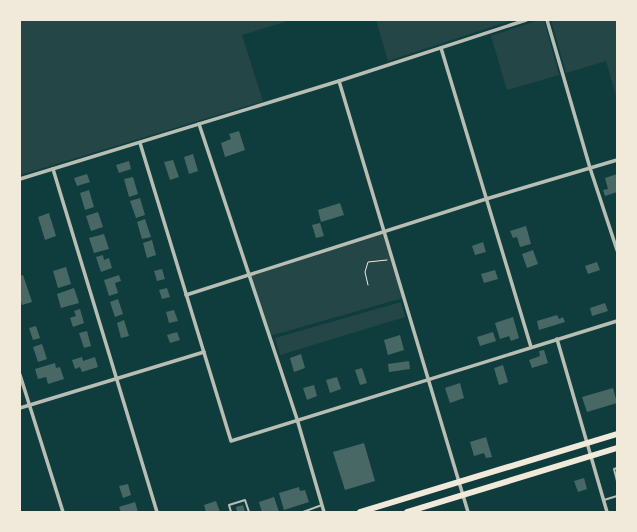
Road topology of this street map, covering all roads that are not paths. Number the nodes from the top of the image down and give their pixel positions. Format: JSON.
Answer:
{"nodes":[{"id":1,"x":526,"y":20,"type":"edge"},
{"id":2,"x":547,"y":20,"type":"edge"},
{"id":3,"x":441,"y":48,"type":"junction"},
{"id":4,"x":339,"y":81,"type":"junction"},
{"id":5,"x":199,"y":124,"type":"junction"},
{"id":6,"x":140,"y":143,"type":"junction"},
{"id":7,"x":617,"y":160,"type":"edge"},
{"id":8,"x":590,"y":168,"type":"junction"},
{"id":9,"x":52,"y":169,"type":"junction"},
{"id":10,"x":20,"y":179,"type":"edge"},
{"id":11,"x":486,"y":199,"type":"junction"},
{"id":12,"x":384,"y":232,"type":"junction"},
{"id":13,"x":617,"y":250,"type":"edge"},
{"id":14,"x":250,"y":275,"type":"junction"},
{"id":15,"x":186,"y":295,"type":"junction"},
{"id":16,"x":617,"y":321,"type":"edge"},
{"id":17,"x":557,"y":339,"type":"junction"},
{"id":18,"x":531,"y":347,"type":"junction"},
{"id":19,"x":204,"y":352,"type":"junction"},
{"id":20,"x":20,"y":375,"type":"edge"},
{"id":21,"x":428,"y":378,"type":"junction"},
{"id":22,"x":116,"y":379,"type":"junction"},
{"id":23,"x":29,"y":406,"type":"junction"},
{"id":24,"x":20,"y":408,"type":"edge"},
{"id":25,"x":297,"y":419,"type":"junction"},
{"id":26,"x":617,"y":434,"type":"edge"},
{"id":27,"x":587,"y":443,"type":"junction"},
{"id":28,"x":617,"y":448,"type":"edge"},
{"id":29,"x":591,"y":456,"type":"junction"},
{"id":30,"x":617,"y":468,"type":"edge"},
{"id":31,"x":617,"y":481,"type":"edge"},
{"id":32,"x":459,"y":482,"type":"junction"},
{"id":33,"x":463,"y":495,"type":"junction"},
{"id":34,"x":617,"y":496,"type":"edge"},
{"id":35,"x":604,"y":500,"type":"junction"},
{"id":36,"x":322,"y":505,"type":"junction"},
{"id":37,"x":245,"y":510,"type":"dead end"},
{"id":38,"x":249,"y":511,"type":"edge"},
{"id":39,"x":63,"y":512,"type":"edge"},
{"id":40,"x":157,"y":512,"type":"edge"},
{"id":41,"x":231,"y":512,"type":"edge"},
{"id":42,"x":303,"y":512,"type":"edge"},
{"id":43,"x":324,"y":512,"type":"edge"},
{"id":44,"x":360,"y":512,"type":"edge"},
{"id":45,"x":407,"y":512,"type":"edge"},
{"id":46,"x":468,"y":512,"type":"edge"},
{"id":47,"x":607,"y":512,"type":"edge"}],
"edges":[{"from":1,"to":3,"type":"street"},
{"from":2,"to":8,"type":"street"},
{"from":3,"to":4,"type":"street"},
{"from":3,"to":11,"type":"street"},
{"from":4,"to":5,"type":"street"},
{"from":4,"to":12,"type":"street"},
{"from":5,"to":6,"type":"street"},
{"from":5,"to":14,"type":"street"},
{"from":6,"to":9,"type":"street"},
{"from":6,"to":15,"type":"street"},
{"from":7,"to":8,"type":"street"},
{"from":8,"to":11,"type":"street"},
{"from":8,"to":13,"type":"street"},
{"from":9,"to":10,"type":"street"},
{"from":9,"to":22,"type":"street"},
{"from":11,"to":12,"type":"street"},
{"from":11,"to":18,"type":"street"},
{"from":12,"to":14,"type":"street"},
{"from":12,"to":21,"type":"street"},
{"from":14,"to":15,"type":"street"},
{"from":14,"to":25,"type":"street"},
{"from":15,"to":19,"type":"street"},
{"from":16,"to":17,"type":"street"},
{"from":17,"to":18,"type":"street"},
{"from":17,"to":27,"type":"street"},
{"from":18,"to":21,"type":"street"},
{"from":19,"to":22,"type":"street"},
{"from":19,"to":25,"type":"street"},
{"from":20,"to":23,"type":"street"},
{"from":21,"to":25,"type":"street"},
{"from":21,"to":32,"type":"street"},
{"from":22,"to":23,"type":"street"},
{"from":22,"to":40,"type":"street"},
{"from":23,"to":24,"type":"street"},
{"from":23,"to":39,"type":"street"},
{"from":25,"to":36,"type":"street"},
{"from":26,"to":27,"type":"highway"},
{"from":27,"to":29,"type":"street"},
{"from":27,"to":32,"type":"highway"},
{"from":28,"to":29,"type":"highway"},
{"from":29,"to":33,"type":"highway"},
{"from":29,"to":35,"type":"street"},
{"from":30,"to":31,"type":"lane"},
{"from":32,"to":33,"type":"street"},
{"from":32,"to":44,"type":"highway"},
{"from":33,"to":45,"type":"highway"},
{"from":33,"to":46,"type":"street"},
{"from":34,"to":35,"type":"lane"},
{"from":35,"to":47,"type":"street"},
{"from":36,"to":42,"type":"lane"},
{"from":36,"to":43,"type":"street"},
{"from":37,"to":38,"type":"lane"},
{"from":38,"to":41,"type":"lane"}]}
